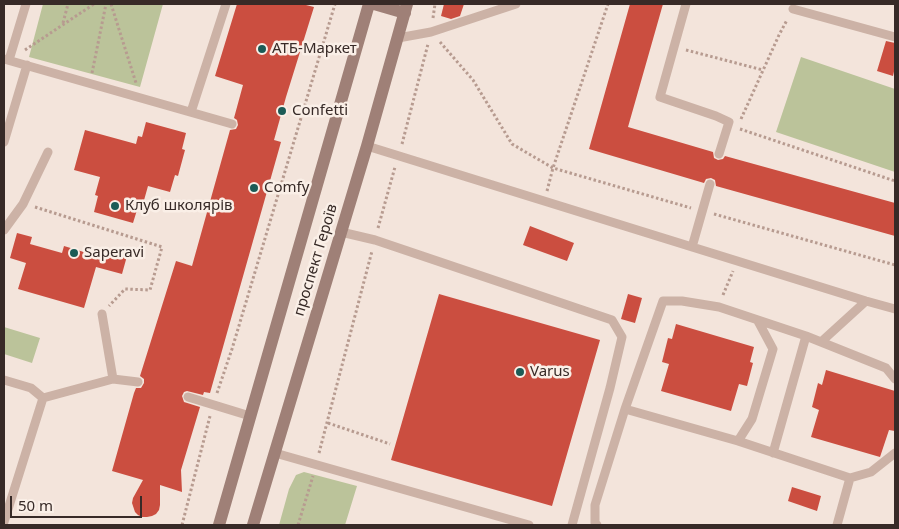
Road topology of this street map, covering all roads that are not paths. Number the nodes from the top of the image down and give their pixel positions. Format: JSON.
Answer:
{"nodes":[{"id":1,"x":26,"y":4,"type":"edge"},
{"id":2,"x":226,"y":4,"type":"edge"},
{"id":3,"x":369,"y":4,"type":"edge"},
{"id":4,"x":374,"y":4,"type":"edge"},
{"id":5,"x":516,"y":4,"type":"edge"},
{"id":6,"x":686,"y":4,"type":"edge"},
{"id":7,"x":406,"y":8,"type":"edge"},
{"id":8,"x":793,"y":9,"type":"road end"},
{"id":9,"x":895,"y":37,"type":"edge"},
{"id":10,"x":398,"y":38,"type":"junction"},
{"id":11,"x":7,"y":60,"type":"edge"},
{"id":12,"x":27,"y":65,"type":"junction"},
{"id":13,"x":191,"y":112,"type":"junction"},
{"id":14,"x":232,"y":124,"type":"dead end"},
{"id":15,"x":4,"y":142,"type":"edge"},
{"id":16,"x":367,"y":146,"type":"junction"},
{"id":17,"x":48,"y":152,"type":"dead end"},
{"id":18,"x":719,"y":154,"type":"dead end"},
{"id":19,"x":710,"y":184,"type":"dead end"},
{"id":20,"x":4,"y":230,"type":"edge"},
{"id":21,"x":341,"y":232,"type":"junction"},
{"id":22,"x":692,"y":247,"type":"junction"},
{"id":23,"x":866,"y":301,"type":"junction"},
{"id":24,"x":895,"y":309,"type":"edge"},
{"id":25,"x":102,"y":314,"type":"road end"},
{"id":26,"x":758,"y":321,"type":"junction"},
{"id":27,"x":806,"y":336,"type":"junction"},
{"id":28,"x":821,"y":342,"type":"junction"},
{"id":29,"x":895,"y":378,"type":"edge"},
{"id":30,"x":113,"y":379,"type":"junction"},
{"id":31,"x":4,"y":380,"type":"edge"},
{"id":32,"x":138,"y":382,"type":"dead end"},
{"id":33,"x":188,"y":397,"type":"dead end"},
{"id":34,"x":43,"y":398,"type":"junction"},
{"id":35,"x":625,"y":409,"type":"junction"},
{"id":36,"x":250,"y":416,"type":"junction"},
{"id":37,"x":738,"y":441,"type":"junction"},
{"id":38,"x":895,"y":452,"type":"edge"},
{"id":39,"x":275,"y":453,"type":"junction"},
{"id":40,"x":773,"y":453,"type":"junction"},
{"id":41,"x":850,"y":478,"type":"junction"},
{"id":42,"x":4,"y":522,"type":"edge"},
{"id":43,"x":219,"y":525,"type":"edge"},
{"id":44,"x":253,"y":525,"type":"edge"},
{"id":45,"x":529,"y":525,"type":"edge"},
{"id":46,"x":572,"y":525,"type":"edge"},
{"id":47,"x":597,"y":525,"type":"edge"},
{"id":48,"x":837,"y":525,"type":"edge"}],
"edges":[{"from":1,"to":11,"type":"lane"},
{"from":2,"to":13,"type":"lane"},
{"from":3,"to":36,"type":"main road","name":"проспект Героїв"},
{"from":4,"to":7,"type":"main road"},
{"from":5,"to":10,"type":"lane"},
{"from":6,"to":18,"type":"lane"},
{"from":7,"to":10,"type":"main road","name":"проспект Героїв"},
{"from":8,"to":9,"type":"lane"},
{"from":10,"to":16,"type":"main road","name":"проспект Героїв"},
{"from":11,"to":12,"type":"lane"},
{"from":12,"to":13,"type":"lane"},
{"from":12,"to":15,"type":"lane"},
{"from":13,"to":14,"type":"lane"},
{"from":16,"to":21,"type":"main road","name":"проспект Героїв"},
{"from":16,"to":22,"type":"lane"},
{"from":17,"to":20,"type":"lane"},
{"from":19,"to":22,"type":"lane"},
{"from":21,"to":39,"type":"main road","name":"проспект Героїв"},
{"from":21,"to":46,"type":"lane"},
{"from":22,"to":23,"type":"lane"},
{"from":23,"to":24,"type":"lane"},
{"from":23,"to":28,"type":"lane"},
{"from":25,"to":30,"type":"lane"},
{"from":26,"to":27,"type":"lane"},
{"from":26,"to":35,"type":"lane"},
{"from":26,"to":37,"type":"lane"},
{"from":27,"to":28,"type":"lane"},
{"from":27,"to":40,"type":"lane"},
{"from":28,"to":29,"type":"lane"},
{"from":30,"to":32,"type":"lane"},
{"from":30,"to":34,"type":"lane"},
{"from":31,"to":34,"type":"lane"},
{"from":33,"to":36,"type":"lane"},
{"from":34,"to":42,"type":"lane"},
{"from":35,"to":37,"type":"lane"},
{"from":35,"to":47,"type":"lane"},
{"from":36,"to":43,"type":"main road","name":"проспект Героїв"},
{"from":37,"to":40,"type":"lane"},
{"from":38,"to":41,"type":"lane"},
{"from":39,"to":44,"type":"main road","name":"проспект Героїв"},
{"from":39,"to":45,"type":"lane"},
{"from":40,"to":41,"type":"lane"},
{"from":41,"to":48,"type":"lane"}]}
